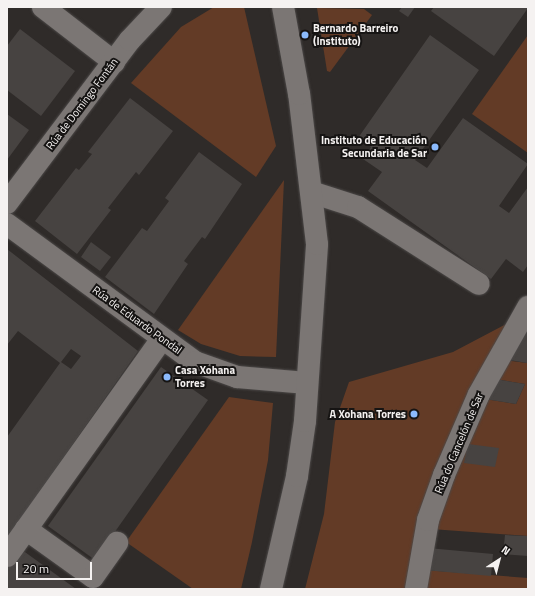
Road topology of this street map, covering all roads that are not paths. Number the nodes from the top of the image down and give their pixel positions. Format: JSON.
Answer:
{"nodes":[{"id":1,"x":43,"y":7,"type":"edge"},
{"id":2,"x":161,"y":7,"type":"edge"},
{"id":3,"x":283,"y":7,"type":"edge"},
{"id":4,"x":114,"y":62,"type":"junction"},
{"id":5,"x":311,"y":192,"type":"junction"},
{"id":6,"x":7,"y":203,"type":"edge"},
{"id":7,"x":7,"y":224,"type":"edge"},
{"id":8,"x":479,"y":284,"type":"dead end"},
{"id":9,"x":528,"y":307,"type":"edge"},
{"id":10,"x":162,"y":339,"type":"junction"},
{"id":11,"x":307,"y":383,"type":"junction"},
{"id":12,"x":26,"y":529,"type":"junction"},
{"id":13,"x":117,"y":543,"type":"dead end"},
{"id":14,"x":7,"y":556,"type":"edge"},
{"id":15,"x":271,"y":589,"type":"edge"},
{"id":16,"x":416,"y":589,"type":"edge"}],
"edges":[{"from":1,"to":4,"type":"street"},
{"from":2,"to":4,"type":"street","name":"Rúa de Domingo Fontán"},
{"from":3,"to":5,"type":"street"},
{"from":4,"to":6,"type":"street","name":"Rúa de Domingo Fontán"},
{"from":5,"to":8,"type":"street"},
{"from":5,"to":11,"type":"street"},
{"from":7,"to":10,"type":"street","name":"Rúa de Eduardo Pondal"},
{"from":9,"to":16,"type":"street","name":"Rúa do Cancelón de Sar"},
{"from":10,"to":11,"type":"street","name":"Rúa de Eduardo Pondal"},
{"from":10,"to":12,"type":"street"},
{"from":11,"to":15,"type":"street"},
{"from":12,"to":13,"type":"street"},
{"from":12,"to":14,"type":"street"}]}
